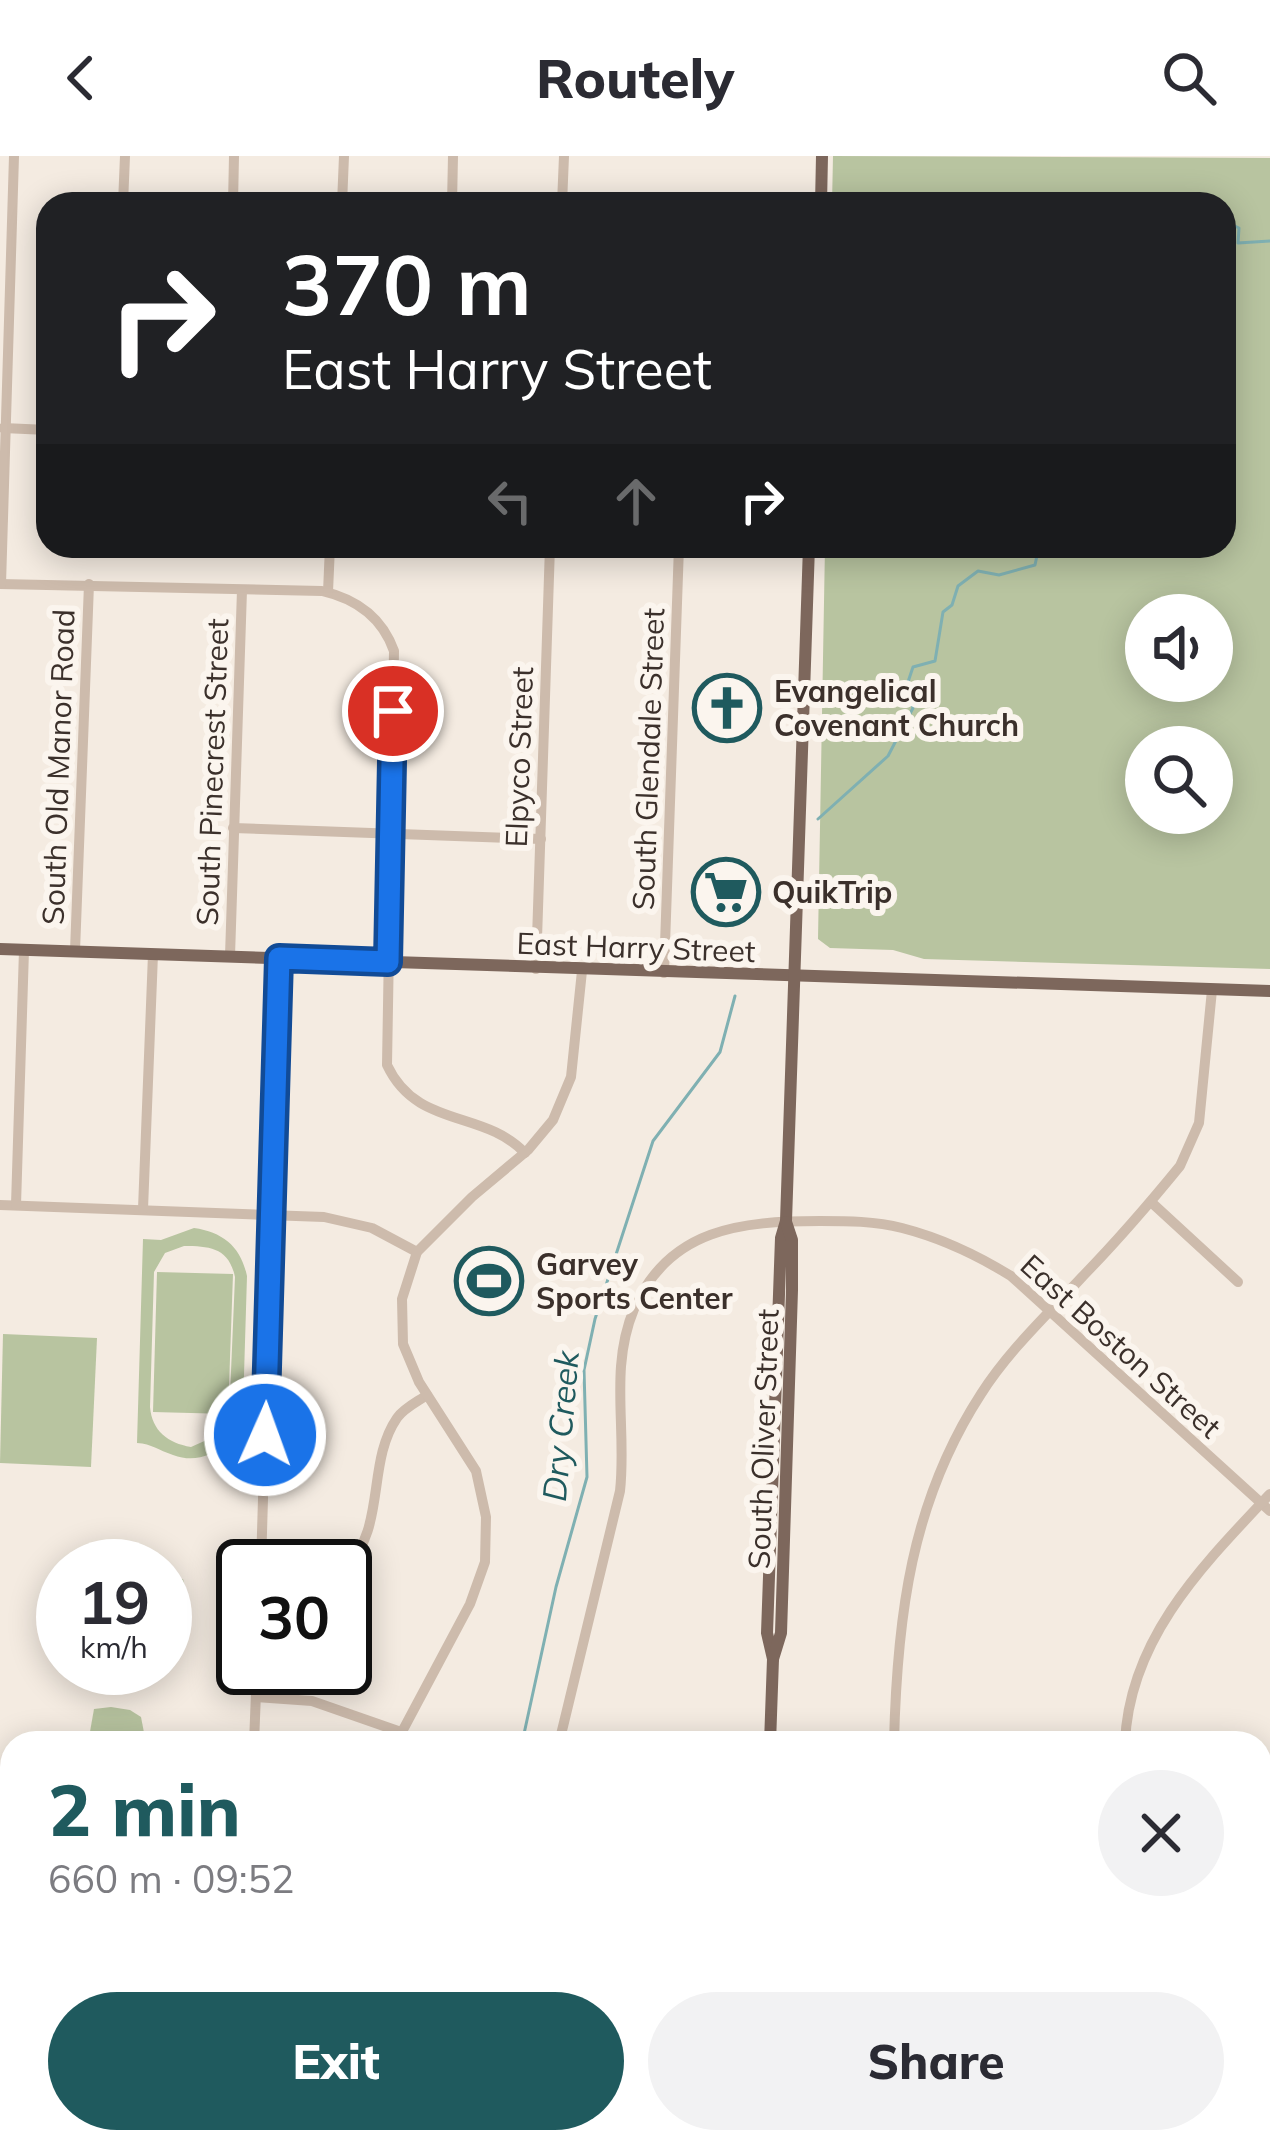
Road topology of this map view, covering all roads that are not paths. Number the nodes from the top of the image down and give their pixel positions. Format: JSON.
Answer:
{"nodes":[{"id":1,"x":14,"y":156,"type":"edge"},
{"id":2,"x":125,"y":156,"type":"edge"},
{"id":3,"x":234,"y":156,"type":"edge"},
{"id":4,"x":344,"y":156,"type":"edge"},
{"id":5,"x":453,"y":156,"type":"edge"},
{"id":6,"x":564,"y":156,"type":"edge"},
{"id":7,"x":822,"y":156,"type":"edge"},
{"id":8,"x":124,"y":192,"type":"edge"},
{"id":9,"x":232,"y":192,"type":"edge"},
{"id":10,"x":342,"y":192,"type":"edge"},
{"id":11,"x":452,"y":192,"type":"edge"},
{"id":12,"x":562,"y":192,"type":"edge"},
{"id":13,"x":821,"y":192,"type":"edge"},
{"id":14,"x":3,"y":428,"type":"edge"},
{"id":15,"x":36,"y":429,"type":"edge"},
{"id":16,"x":329,"y":558,"type":"edge"},
{"id":17,"x":550,"y":558,"type":"edge"},
{"id":18,"x":679,"y":558,"type":"edge"},
{"id":19,"x":808,"y":558,"type":"edge"},
{"id":20,"x":1,"y":584,"type":"edge"},
{"id":21,"x":89,"y":584,"type":"junction"},
{"id":22,"x":242,"y":590,"type":"junction"},
{"id":23,"x":328,"y":592,"type":"junction"},
{"id":24,"x":233,"y":827,"type":"junction"},
{"id":25,"x":388,"y":833,"type":"junction"},
{"id":26,"x":541,"y":839,"type":"junction"},
{"id":27,"x":0,"y":949,"type":"edge"},
{"id":28,"x":24,"y":950,"type":"junction"},
{"id":29,"x":75,"y":951,"type":"junction"},
{"id":30,"x":153,"y":954,"type":"junction"},
{"id":31,"x":230,"y":956,"type":"junction"},
{"id":32,"x":279,"y":958,"type":"junction"},
{"id":33,"x":388,"y":962,"type":"junction"},
{"id":34,"x":536,"y":969,"type":"junction"},
{"id":35,"x":582,"y":971,"type":"junction"},
{"id":36,"x":664,"y":973,"type":"junction"},
{"id":37,"x":792,"y":976,"type":"junction"},
{"id":38,"x":1212,"y":990,"type":"junction"},
{"id":39,"x":1270,"y":991,"type":"edge"},
{"id":40,"x":525,"y":1153,"type":"junction"},
{"id":41,"x":1151,"y":1202,"type":"junction"},
{"id":42,"x":0,"y":1204,"type":"edge"},
{"id":43,"x":16,"y":1205,"type":"junction"},
{"id":44,"x":143,"y":1209,"type":"junction"},
{"id":45,"x":271,"y":1215,"type":"junction"},
{"id":46,"x":786,"y":1221,"type":"junction"},
{"id":47,"x":417,"y":1252,"type":"junction"},
{"id":48,"x":1238,"y":1282,"type":"dead end"},
{"id":49,"x":1050,"y":1311,"type":"junction"},
{"id":50,"x":427,"y":1395,"type":"junction"},
{"id":51,"x":1267,"y":1503,"type":"edge"},
{"id":52,"x":261,"y":1539,"type":"edge"},
{"id":53,"x":365,"y":1539,"type":"edge"},
{"id":54,"x":256,"y":1696,"type":"joint"},
{"id":55,"x":255,"y":1731,"type":"edge"},
{"id":56,"x":382,"y":1731,"type":"edge"},
{"id":57,"x":402,"y":1731,"type":"edge"},
{"id":58,"x":562,"y":1731,"type":"edge"},
{"id":59,"x":770,"y":1731,"type":"edge"},
{"id":60,"x":895,"y":1731,"type":"edge"},
{"id":61,"x":1127,"y":1731,"type":"edge"}],
"edges":[{"from":1,"to":14,"type":"street"},
{"from":2,"to":8,"type":"street"},
{"from":3,"to":9,"type":"street"},
{"from":4,"to":10,"type":"street"},
{"from":5,"to":11,"type":"street"},
{"from":6,"to":12,"type":"street"},
{"from":7,"to":13,"type":"main road"},
{"from":14,"to":15,"type":"street"},
{"from":14,"to":20,"type":"street"},
{"from":16,"to":23,"type":"street"},
{"from":17,"to":26,"type":"street","name":"Elpyco Street"},
{"from":18,"to":36,"type":"street","name":"South Glendale Street"},
{"from":19,"to":37,"type":"main road","name":"South Oliver Street"},
{"from":20,"to":21,"type":"street"},
{"from":21,"to":22,"type":"street"},
{"from":21,"to":29,"type":"street","name":"South Old Manor Road"},
{"from":22,"to":23,"type":"street"},
{"from":22,"to":24,"type":"street","name":"South Pinecrest Street"},
{"from":23,"to":25,"type":"street"},
{"from":24,"to":25,"type":"street"},
{"from":24,"to":31,"type":"street","name":"South Pinecrest Street"},
{"from":25,"to":26,"type":"street"},
{"from":25,"to":33,"type":"street"},
{"from":26,"to":34,"type":"street","name":"Elpyco Street"},
{"from":27,"to":28,"type":"main road","name":"East Harry Street"},
{"from":28,"to":29,"type":"main road","name":"East Harry Street"},
{"from":28,"to":43,"type":"street"},
{"from":29,"to":30,"type":"main road","name":"East Harry Street"},
{"from":30,"to":31,"type":"main road","name":"East Harry Street"},
{"from":30,"to":44,"type":"street"},
{"from":31,"to":32,"type":"main road","name":"East Harry Street"},
{"from":32,"to":33,"type":"main road","name":"East Harry Street"},
{"from":32,"to":45,"type":"street"},
{"from":33,"to":34,"type":"main road","name":"East Harry Street"},
{"from":33,"to":40,"type":"street"},
{"from":34,"to":35,"type":"main road","name":"East Harry Street"},
{"from":35,"to":36,"type":"main road","name":"East Harry Street"},
{"from":35,"to":40,"type":"street"},
{"from":36,"to":37,"type":"main road","name":"East Harry Street"},
{"from":37,"to":38,"type":"main road","name":"East Harry Street"},
{"from":37,"to":46,"type":"main road","name":"South Oliver Street"},
{"from":38,"to":39,"type":"main road","name":"East Harry Street"},
{"from":38,"to":41,"type":"street"},
{"from":40,"to":47,"type":"street"},
{"from":41,"to":48,"type":"street"},
{"from":41,"to":49,"type":"street"},
{"from":42,"to":43,"type":"street"},
{"from":43,"to":44,"type":"street"},
{"from":44,"to":45,"type":"street"},
{"from":45,"to":47,"type":"street"},
{"from":45,"to":52,"type":"street"},
{"from":46,"to":49,"type":"street","name":"East Boston Street"},
{"from":46,"to":58,"type":"street"},
{"from":46,"to":59,"type":"main road","name":"South Oliver Street"},
{"from":47,"to":50,"type":"street"},
{"from":49,"to":51,"type":"street","name":"East Boston Street"},
{"from":49,"to":60,"type":"street"},
{"from":50,"to":53,"type":"street"},
{"from":50,"to":57,"type":"street"},
{"from":51,"to":61,"type":"street"},
{"from":54,"to":55,"type":"street"},
{"from":54,"to":56,"type":"street"}]}
